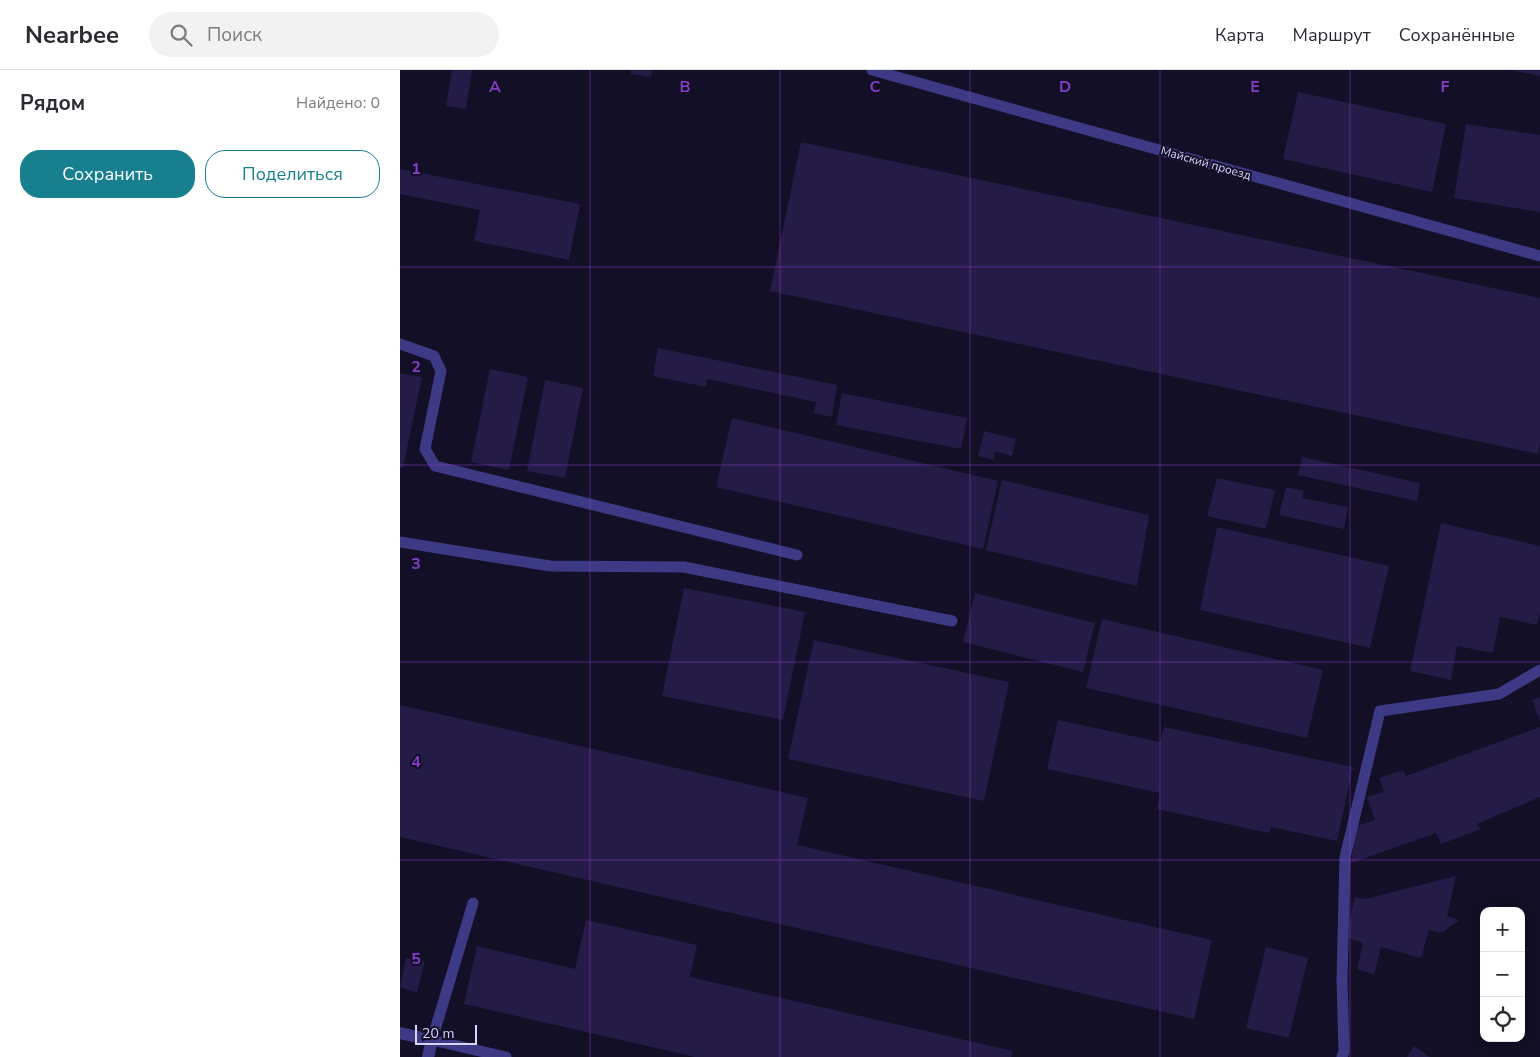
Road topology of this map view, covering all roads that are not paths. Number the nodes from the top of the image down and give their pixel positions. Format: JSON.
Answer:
{"nodes":[{"id":1,"x":872,"y":70,"type":"edge"},
{"id":2,"x":1540,"y":256,"type":"edge"},
{"id":3,"x":400,"y":344,"type":"edge"},
{"id":4,"x":400,"y":542,"type":"edge"},
{"id":5,"x":797,"y":555,"type":"dead end"},
{"id":6,"x":952,"y":621,"type":"dead end"},
{"id":7,"x":1540,"y":670,"type":"edge"},
{"id":8,"x":472,"y":903,"type":"dead end"},
{"id":9,"x":400,"y":1033,"type":"edge"},
{"id":10,"x":432,"y":1040,"type":"junction"},
{"id":11,"x":428,"y":1057,"type":"edge"},
{"id":12,"x":506,"y":1057,"type":"edge"},
{"id":13,"x":1342,"y":1057,"type":"edge"}],
"edges":[{"from":1,"to":2,"type":"lane","name":"Майский проезд"},
{"from":3,"to":5,"type":"lane"},
{"from":4,"to":6,"type":"lane"},
{"from":7,"to":13,"type":"lane"},
{"from":8,"to":10,"type":"lane"},
{"from":9,"to":10,"type":"street"},
{"from":10,"to":11,"type":"street"},
{"from":10,"to":12,"type":"lane"}]}
